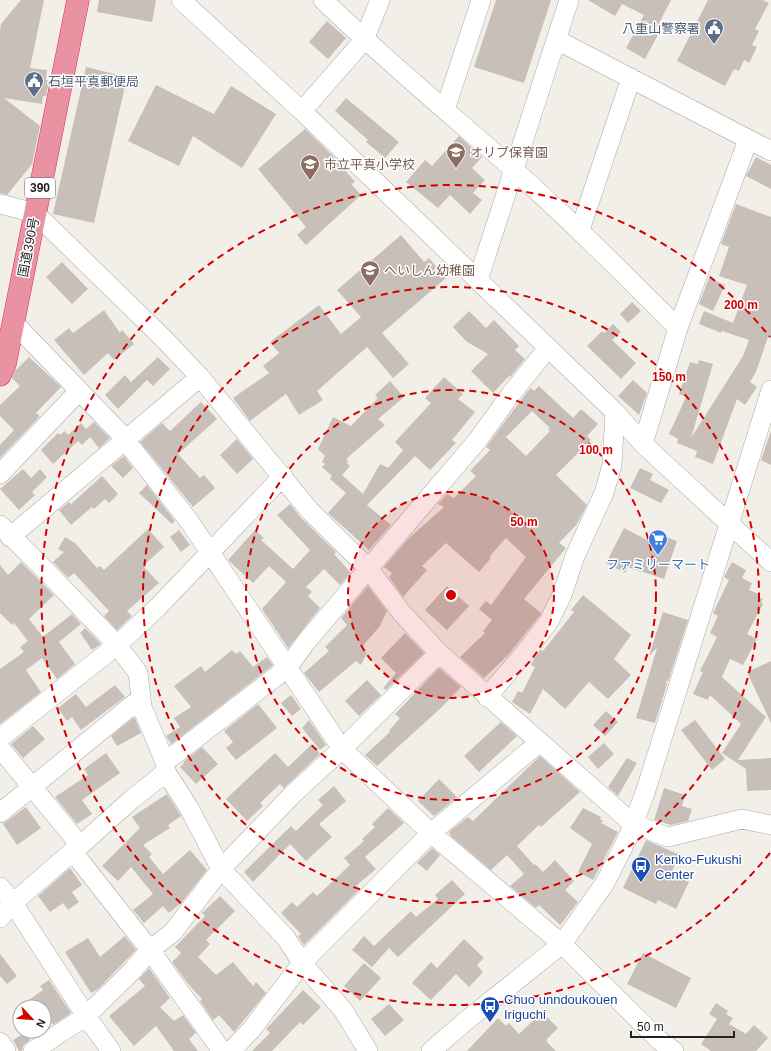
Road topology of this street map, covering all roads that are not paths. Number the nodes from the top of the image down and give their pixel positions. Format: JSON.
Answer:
{"nodes":[{"id":1,"x":78,"y":0,"type":"edge"},
{"id":2,"x":323,"y":0,"type":"edge"},
{"id":3,"x":380,"y":0,"type":"edge"},
{"id":4,"x":481,"y":0,"type":"edge"},
{"id":5,"x":569,"y":0,"type":"edge"},
{"id":6,"x":184,"y":1,"type":"edge"},
{"id":7,"x":364,"y":40,"type":"junction"},
{"id":8,"x":557,"y":40,"type":"junction"},
{"id":9,"x":631,"y":78,"type":"junction"},
{"id":10,"x":445,"y":110,"type":"junction"},
{"id":11,"x":302,"y":111,"type":"junction"},
{"id":12,"x":748,"y":140,"type":"junction"},
{"id":13,"x":771,"y":152,"type":"edge"},
{"id":14,"x":514,"y":170,"type":"junction"},
{"id":15,"x":0,"y":204,"type":"edge"},
{"id":16,"x":35,"y":213,"type":"junction"},
{"id":17,"x":580,"y":230,"type":"junction"},
{"id":18,"x":478,"y":280,"type":"junction"},
{"id":19,"x":13,"y":322,"type":"junction"},
{"id":20,"x":678,"y":328,"type":"junction"},
{"id":21,"x":548,"y":348,"type":"junction"},
{"id":22,"x":0,"y":375,"type":"edge"},
{"id":23,"x":200,"y":377,"type":"junction"},
{"id":24,"x":771,"y":390,"type":"edge"},
{"id":25,"x":79,"y":391,"type":"junction"},
{"id":26,"x":615,"y":412,"type":"junction"},
{"id":27,"x":125,"y":439,"type":"junction"},
{"id":28,"x":643,"y":444,"type":"junction"},
{"id":29,"x":0,"y":474,"type":"edge"},
{"id":30,"x":283,"y":476,"type":"junction"},
{"id":31,"x":729,"y":522,"type":"junction"},
{"id":32,"x":5,"y":531,"type":"edge"},
{"id":33,"x":210,"y":553,"type":"junction"},
{"id":34,"x":771,"y":562,"type":"edge"},
{"id":35,"x":368,"y":568,"type":"junction"},
{"id":36,"x":117,"y":645,"type":"junction"},
{"id":37,"x":439,"y":653,"type":"junction"},
{"id":38,"x":287,"y":668,"type":"junction"},
{"id":39,"x":487,"y":697,"type":"junction"},
{"id":40,"x":141,"y":698,"type":"junction"},
{"id":41,"x":0,"y":738,"type":"edge"},
{"id":42,"x":540,"y":742,"type":"junction"},
{"id":43,"x":0,"y":748,"type":"edge"},
{"id":44,"x":342,"y":749,"type":"junction"},
{"id":45,"x":166,"y":767,"type":"junction"},
{"id":46,"x":32,"y":787,"type":"junction"},
{"id":47,"x":0,"y":813,"type":"edge"},
{"id":48,"x":633,"y":824,"type":"junction"},
{"id":49,"x":771,"y":825,"type":"edge"},
{"id":50,"x":431,"y":833,"type":"junction"},
{"id":51,"x":76,"y":848,"type":"junction"},
{"id":52,"x":221,"y":869,"type":"junction"},
{"id":53,"x":0,"y":887,"type":"edge"},
{"id":54,"x":14,"y":903,"type":"junction"},
{"id":55,"x":0,"y":918,"type":"edge"},
{"id":56,"x":562,"y":944,"type":"junction"},
{"id":57,"x":150,"y":950,"type":"junction"},
{"id":58,"x":302,"y":963,"type":"junction"},
{"id":59,"x":86,"y":1016,"type":"junction"},
{"id":60,"x":0,"y":1042,"type":"edge"},
{"id":61,"x":6,"y":1051,"type":"edge"},
{"id":62,"x":33,"y":1051,"type":"edge"},
{"id":63,"x":111,"y":1051,"type":"edge"},
{"id":64,"x":222,"y":1051,"type":"edge"},
{"id":65,"x":231,"y":1051,"type":"edge"},
{"id":66,"x":368,"y":1051,"type":"edge"},
{"id":67,"x":431,"y":1051,"type":"edge"},
{"id":68,"x":674,"y":1051,"type":"edge"}],
"edges":[{"from":1,"to":16,"type":"highway","name":"国道390号","number":"390"},
{"from":2,"to":7,"type":"street"},
{"from":3,"to":7,"type":"street"},
{"from":4,"to":10,"type":"street"},
{"from":5,"to":8,"type":"street"},
{"from":6,"to":11,"type":"street"},
{"from":7,"to":10,"type":"street"},
{"from":7,"to":11,"type":"street"},
{"from":8,"to":9,"type":"street"},
{"from":8,"to":14,"type":"street"},
{"from":9,"to":12,"type":"street"},
{"from":9,"to":17,"type":"street"},
{"from":10,"to":14,"type":"street"},
{"from":11,"to":18,"type":"street"},
{"from":12,"to":13,"type":"street"},
{"from":12,"to":20,"type":"street"},
{"from":14,"to":17,"type":"street"},
{"from":14,"to":18,"type":"street"},
{"from":15,"to":16,"type":"street"},
{"from":16,"to":19,"type":"highway","name":"国道390号","number":"390"},
{"from":16,"to":23,"type":"street"},
{"from":17,"to":20,"type":"street"},
{"from":18,"to":21,"type":"street"},
{"from":19,"to":22,"type":"highway","name":"国道390号","number":"390"},
{"from":19,"to":25,"type":"street"},
{"from":20,"to":28,"type":"street"},
{"from":21,"to":26,"type":"street"},
{"from":21,"to":35,"type":"street"},
{"from":23,"to":27,"type":"street"},
{"from":23,"to":30,"type":"street"},
{"from":24,"to":31,"type":"street"},
{"from":25,"to":27,"type":"street"},
{"from":25,"to":29,"type":"street"},
{"from":26,"to":28,"type":"street"},
{"from":26,"to":39,"type":"street"},
{"from":27,"to":32,"type":"street"},
{"from":27,"to":33,"type":"street"},
{"from":28,"to":31,"type":"street"},
{"from":30,"to":33,"type":"street"},
{"from":30,"to":35,"type":"street"},
{"from":31,"to":34,"type":"street"},
{"from":31,"to":48,"type":"street"},
{"from":32,"to":36,"type":"street"},
{"from":33,"to":36,"type":"street"},
{"from":33,"to":38,"type":"street"},
{"from":35,"to":37,"type":"street"},
{"from":35,"to":38,"type":"street"},
{"from":36,"to":40,"type":"street"},
{"from":36,"to":41,"type":"street"},
{"from":37,"to":39,"type":"street"},
{"from":37,"to":44,"type":"street"},
{"from":38,"to":44,"type":"street"},
{"from":38,"to":45,"type":"street"},
{"from":39,"to":42,"type":"street"},
{"from":40,"to":45,"type":"street"},
{"from":40,"to":46,"type":"street"},
{"from":42,"to":48,"type":"street"},
{"from":42,"to":50,"type":"street"},
{"from":43,"to":46,"type":"street"},
{"from":44,"to":50,"type":"street"},
{"from":44,"to":52,"type":"street"},
{"from":45,"to":51,"type":"street"},
{"from":45,"to":52,"type":"street"},
{"from":46,"to":47,"type":"street"},
{"from":46,"to":51,"type":"street"},
{"from":48,"to":49,"type":"street"},
{"from":48,"to":56,"type":"street"},
{"from":50,"to":56,"type":"street"},
{"from":50,"to":58,"type":"street"},
{"from":51,"to":54,"type":"street"},
{"from":51,"to":57,"type":"street"},
{"from":52,"to":57,"type":"street"},
{"from":52,"to":58,"type":"street"},
{"from":53,"to":54,"type":"street"},
{"from":54,"to":55,"type":"street"},
{"from":54,"to":59,"type":"street"},
{"from":56,"to":67,"type":"street"},
{"from":56,"to":68,"type":"street"},
{"from":57,"to":59,"type":"street"},
{"from":57,"to":64,"type":"street"},
{"from":58,"to":65,"type":"street"},
{"from":58,"to":66,"type":"street"},
{"from":59,"to":62,"type":"street"},
{"from":59,"to":63,"type":"street"},
{"from":60,"to":61,"type":"street"}]}
